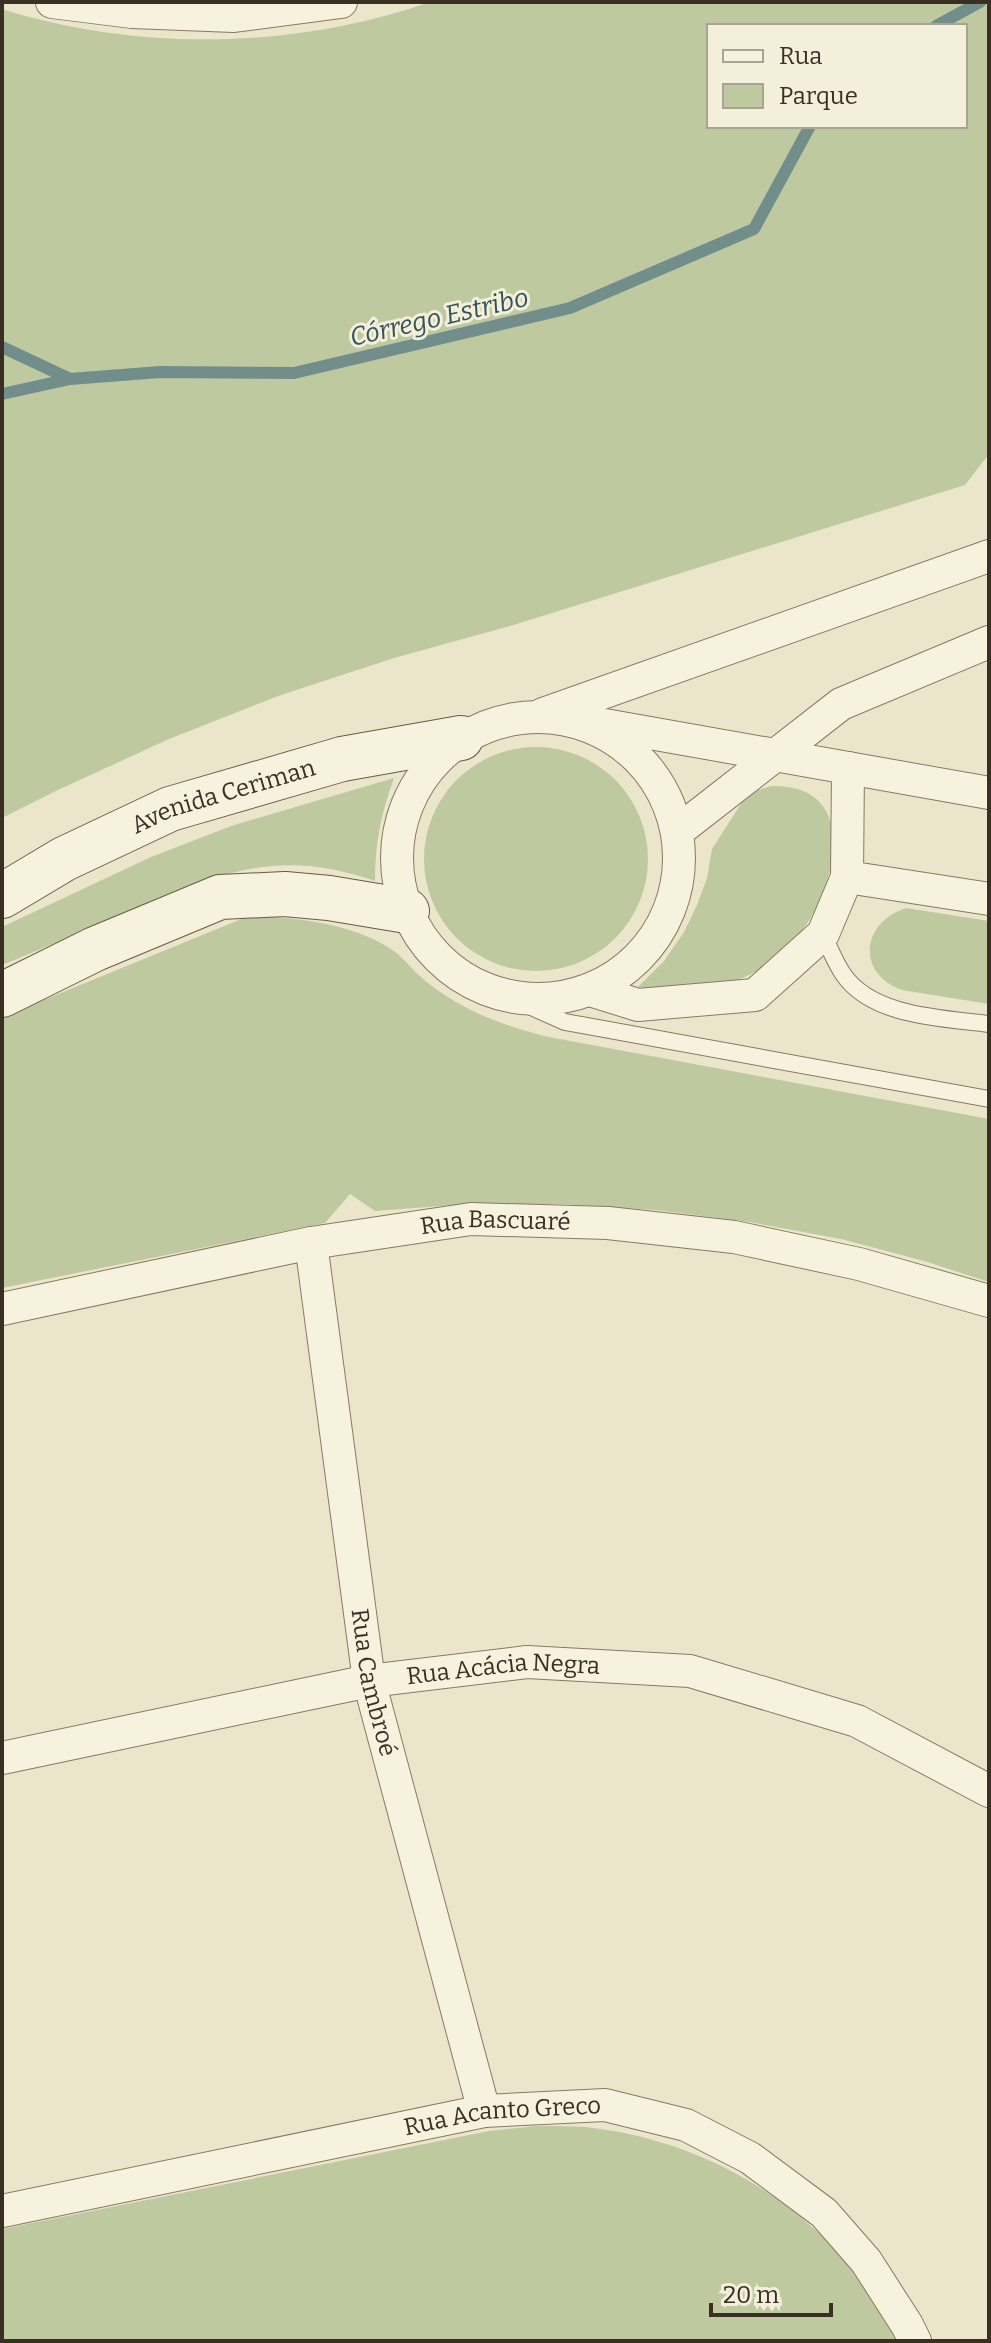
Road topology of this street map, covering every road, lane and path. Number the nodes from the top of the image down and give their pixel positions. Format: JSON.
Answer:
{"nodes":[{"id":1,"x":52,"y":2,"type":"edge"},
{"id":2,"x":341,"y":2,"type":"edge"},
{"id":3,"x":989,"y":556,"type":"edge"},
{"id":4,"x":989,"y":642,"type":"edge"},
{"id":5,"x":554,"y":717,"type":"junction"},
{"id":6,"x":461,"y":738,"type":"junction"},
{"id":7,"x":776,"y":756,"type":"junction"},
{"id":8,"x":848,"y":768,"type":"junction"},
{"id":9,"x":989,"y":793,"type":"edge"},
{"id":10,"x":678,"y":831,"type":"junction"},
{"id":11,"x":847,"y":877,"type":"junction"},
{"id":12,"x":2,"y":896,"type":"edge"},
{"id":13,"x":989,"y":899,"type":"edge"},
{"id":14,"x":407,"y":911,"type":"junction"},
{"id":15,"x":823,"y":934,"type":"junction"},
{"id":16,"x":590,"y":990,"type":"junction"},
{"id":17,"x":2,"y":995,"type":"edge"},
{"id":18,"x":509,"y":997,"type":"junction"},
{"id":19,"x":989,"y":1024,"type":"edge"},
{"id":20,"x":989,"y":1099,"type":"edge"},
{"id":21,"x":311,"y":1243,"type":"junction"},
{"id":22,"x":989,"y":1301,"type":"edge"},
{"id":23,"x":2,"y":1309,"type":"edge"},
{"id":24,"x":369,"y":1681,"type":"junction"},
{"id":25,"x":2,"y":1758,"type":"edge"},
{"id":26,"x":989,"y":1791,"type":"edge"},
{"id":27,"x":484,"y":2111,"type":"junction"},
{"id":28,"x":2,"y":2211,"type":"edge"},
{"id":29,"x":915,"y":2341,"type":"edge"}],
"edges":[{"from":1,"to":2,"type":"street"},
{"from":3,"to":5,"type":"street"},
{"from":4,"to":7,"type":"street"},
{"from":5,"to":6,"type":"street"},
{"from":5,"to":7,"type":"street"},
{"from":5,"to":10,"type":"street"},
{"from":6,"to":12,"type":"street","name":"Avenida Ceriman"},
{"from":6,"to":14,"type":"street"},
{"from":7,"to":8,"type":"street"},
{"from":7,"to":10,"type":"street"},
{"from":8,"to":9,"type":"street"},
{"from":8,"to":11,"type":"street"},
{"from":10,"to":16,"type":"street"},
{"from":11,"to":13,"type":"street"},
{"from":11,"to":15,"type":"street"},
{"from":14,"to":17,"type":"street"},
{"from":14,"to":18,"type":"street"},
{"from":15,"to":16,"type":"street"},
{"from":15,"to":19,"type":"lane"},
{"from":16,"to":18,"type":"street"},
{"from":18,"to":20,"type":"lane"},
{"from":21,"to":22,"type":"street","name":"Rua Bascuaré"},
{"from":21,"to":23,"type":"street","name":"Rua Bascuaré"},
{"from":21,"to":24,"type":"street","name":"Rua Cambroé"},
{"from":24,"to":25,"type":"street","name":"Rua Acácia Negra"},
{"from":24,"to":26,"type":"street","name":"Rua Acácia Negra"},
{"from":24,"to":27,"type":"street","name":"Rua Cambroé"},
{"from":27,"to":28,"type":"street","name":"Rua Acanto Greco"},
{"from":27,"to":29,"type":"street","name":"Rua Acanto Greco"}]}
